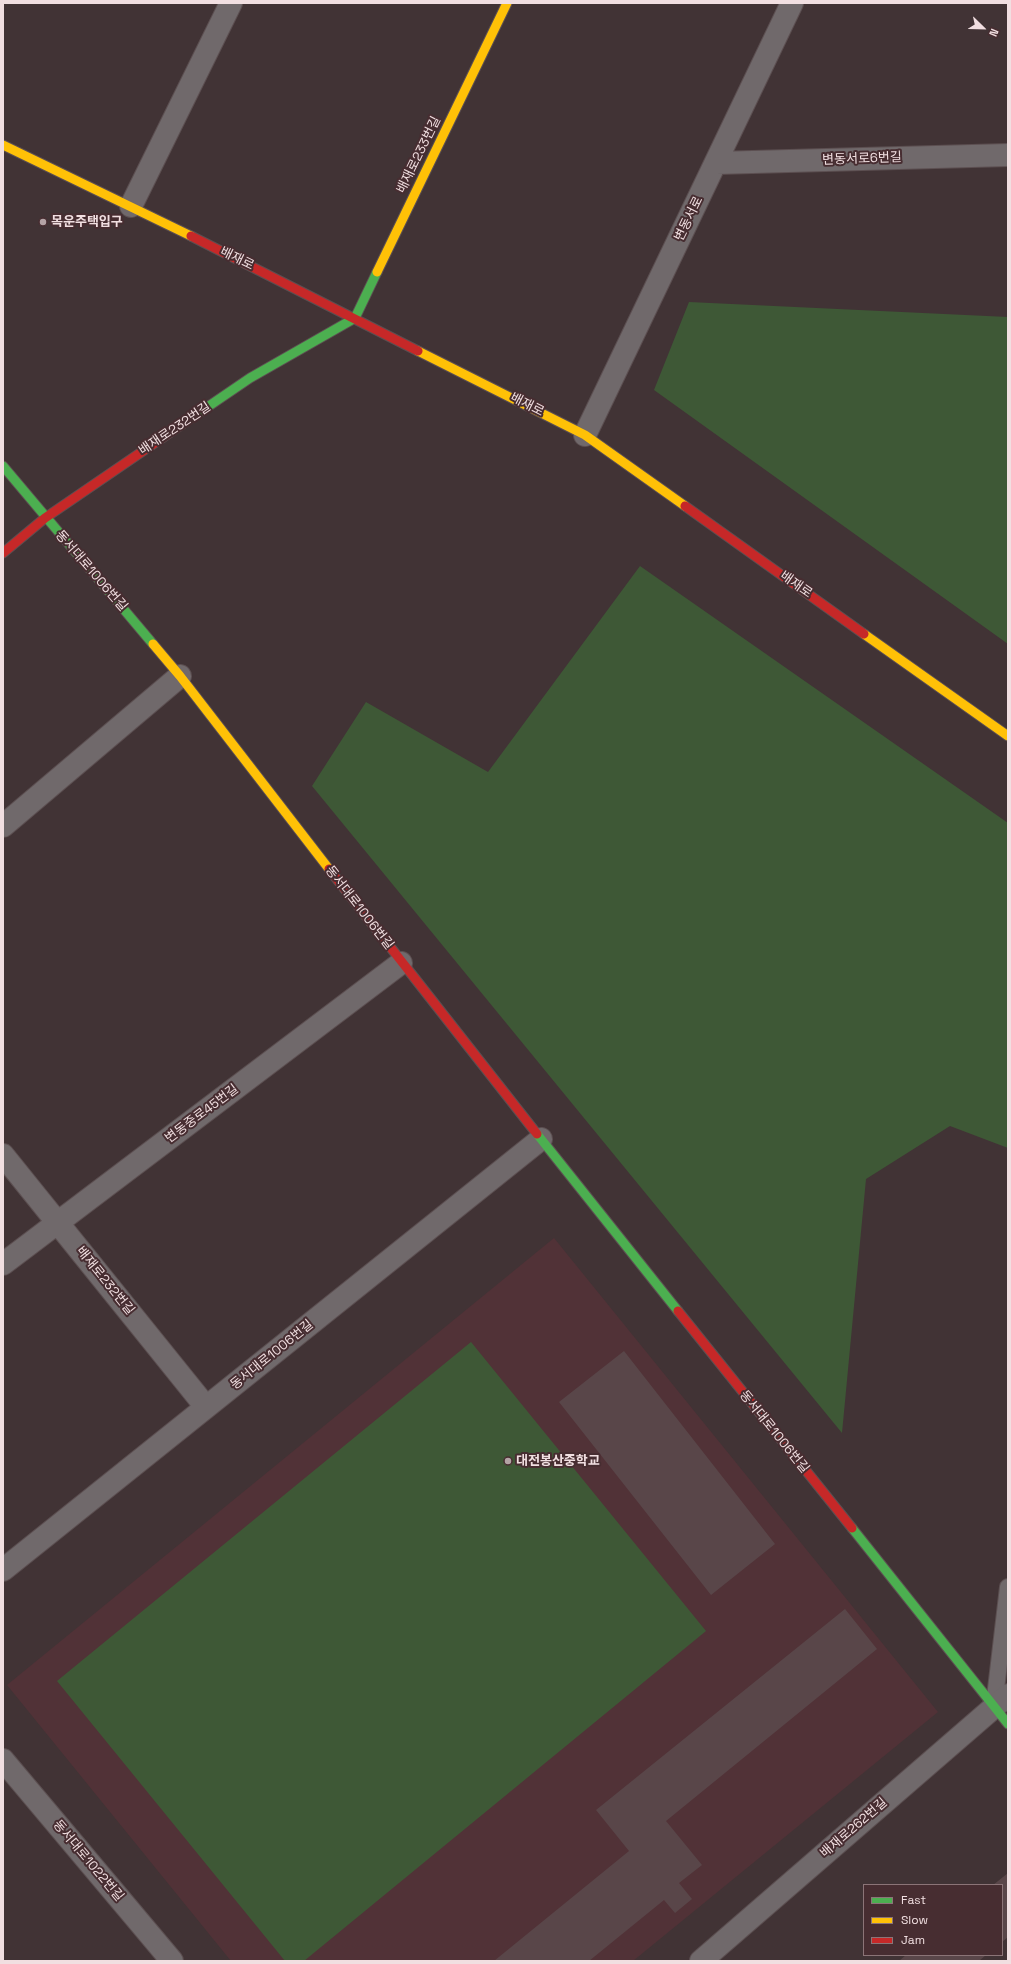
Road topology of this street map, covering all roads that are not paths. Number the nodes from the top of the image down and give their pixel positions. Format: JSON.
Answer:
{"nodes":[{"id":1,"x":231,"y":3,"type":"edge"},
{"id":2,"x":507,"y":3,"type":"edge"},
{"id":3,"x":792,"y":3,"type":"edge"},
{"id":4,"x":3,"y":146,"type":"edge"},
{"id":5,"x":1008,"y":155,"type":"edge"},
{"id":6,"x":716,"y":163,"type":"junction"},
{"id":7,"x":131,"y":206,"type":"junction"},
{"id":8,"x":355,"y":318,"type":"junction"},
{"id":9,"x":585,"y":435,"type":"junction"},
{"id":10,"x":3,"y":466,"type":"edge"},
{"id":11,"x":44,"y":518,"type":"junction"},
{"id":12,"x":3,"y":553,"type":"edge"},
{"id":13,"x":180,"y":676,"type":"junction"},
{"id":14,"x":1008,"y":736,"type":"edge"},
{"id":15,"x":3,"y":826,"type":"edge"},
{"id":16,"x":401,"y":963,"type":"junction"},
{"id":17,"x":541,"y":1139,"type":"junction"},
{"id":18,"x":3,"y":1155,"type":"edge"},
{"id":19,"x":58,"y":1223,"type":"junction"},
{"id":20,"x":3,"y":1264,"type":"edge"},
{"id":21,"x":206,"y":1407,"type":"junction"},
{"id":22,"x":3,"y":1570,"type":"edge"},
{"id":23,"x":1008,"y":1587,"type":"edge"},
{"id":24,"x":1001,"y":1701,"type":"edge"},
{"id":25,"x":1008,"y":1724,"type":"edge"},
{"id":26,"x":3,"y":1760,"type":"edge"},
{"id":27,"x":172,"y":1961,"type":"edge"},
{"id":28,"x":701,"y":1961,"type":"edge"}],
"edges":[{"from":1,"to":7,"type":"street"},
{"from":2,"to":8,"type":"street","name":"배재로233번길"},
{"from":3,"to":6,"type":"street","name":"변동서로"},
{"from":4,"to":7,"type":"street","name":"배재로"},
{"from":5,"to":6,"type":"street","name":"변동서로6번길"},
{"from":6,"to":9,"type":"street","name":"변동서로"},
{"from":7,"to":8,"type":"street","name":"배재로"},
{"from":8,"to":9,"type":"street","name":"배재로"},
{"from":8,"to":11,"type":"street","name":"배재로232번길"},
{"from":9,"to":14,"type":"street","name":"배재로"},
{"from":10,"to":11,"type":"street","name":"동서대로1006번길"},
{"from":11,"to":12,"type":"street","name":"배재로232번길"},
{"from":11,"to":13,"type":"street","name":"동서대로1006번길"},
{"from":13,"to":15,"type":"street"},
{"from":13,"to":16,"type":"street","name":"동서대로1006번길"},
{"from":16,"to":17,"type":"street","name":"동서대로1006번길"},
{"from":16,"to":19,"type":"street","name":"변동중로45번길"},
{"from":17,"to":21,"type":"street","name":"동서대로1006번길"},
{"from":17,"to":24,"type":"street","name":"동서대로1006번길"},
{"from":18,"to":19,"type":"street","name":"배재로232번길"},
{"from":19,"to":20,"type":"street","name":"변동중로45번길"},
{"from":19,"to":21,"type":"street","name":"배재로232번길"},
{"from":21,"to":22,"type":"street","name":"동서대로1006번길"},
{"from":23,"to":24,"type":"lane"},
{"from":24,"to":25,"type":"street","name":"동서대로1006번길"},
{"from":24,"to":28,"type":"street","name":"배재로262번길"},
{"from":26,"to":27,"type":"street","name":"동서대로1022번길"}]}
